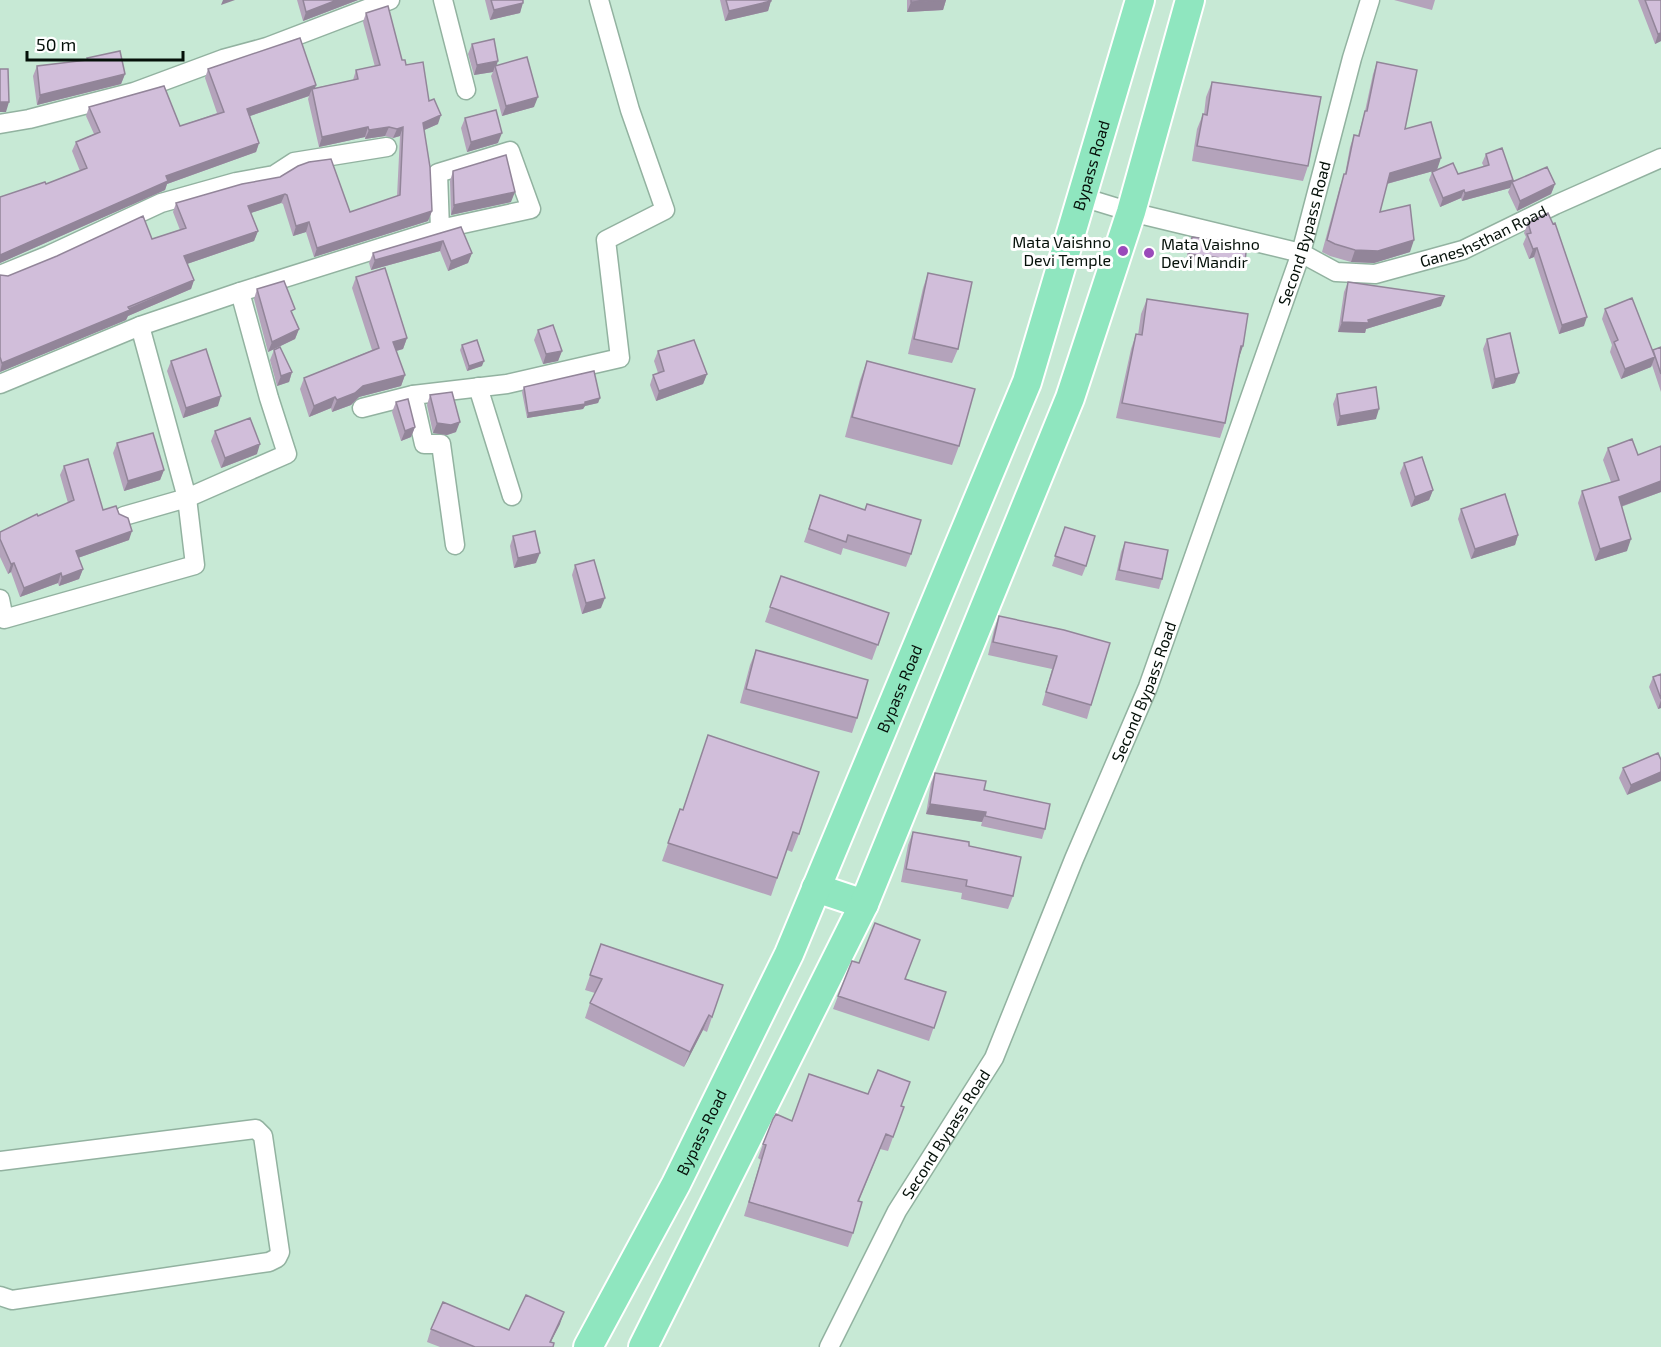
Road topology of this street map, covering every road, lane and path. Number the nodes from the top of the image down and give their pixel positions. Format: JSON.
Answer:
{"nodes":[{"id":1,"x":390,"y":0,"type":"edge"},
{"id":2,"x":443,"y":0,"type":"edge"},
{"id":3,"x":599,"y":0,"type":"edge"},
{"id":4,"x":1140,"y":0,"type":"edge"},
{"id":5,"x":1190,"y":0,"type":"edge"},
{"id":6,"x":1370,"y":0,"type":"edge"},
{"id":7,"x":466,"y":90,"type":"dead end"},
{"id":8,"x":0,"y":124,"type":"edge"},
{"id":9,"x":387,"y":147,"type":"dead end"},
{"id":10,"x":1661,"y":158,"type":"edge"},
{"id":11,"x":1082,"y":197,"type":"junction"},
{"id":12,"x":1131,"y":212,"type":"junction"},
{"id":13,"x":440,"y":230,"type":"junction"},
{"id":14,"x":1301,"y":253,"type":"junction"},
{"id":15,"x":0,"y":275,"type":"edge"},
{"id":16,"x":240,"y":292,"type":"junction"},
{"id":17,"x":140,"y":326,"type":"junction"},
{"id":18,"x":1027,"y":382,"type":"junction"},
{"id":19,"x":0,"y":384,"type":"edge"},
{"id":20,"x":478,"y":387,"type":"junction"},
{"id":21,"x":413,"y":395,"type":"junction"},
{"id":22,"x":1070,"y":398,"type":"junction"},
{"id":23,"x":362,"y":408,"type":"dead end"},
{"id":24,"x":512,"y":496,"type":"dead end"},
{"id":25,"x":187,"y":498,"type":"junction"},
{"id":26,"x":124,"y":516,"type":"edge"},
{"id":27,"x":455,"y":545,"type":"dead end"},
{"id":28,"x":0,"y":599,"type":"edge"},
{"id":29,"x":816,"y":888,"type":"junction"},
{"id":30,"x":864,"y":904,"type":"junction"},
{"id":31,"x":0,"y":1161,"type":"edge"},
{"id":32,"x":0,"y":1296,"type":"edge"},
{"id":33,"x":588,"y":1347,"type":"edge"},
{"id":34,"x":643,"y":1347,"type":"edge"},
{"id":35,"x":829,"y":1347,"type":"edge"}],
"edges":[{"from":1,"to":8,"type":"street"},
{"from":2,"to":7,"type":"street"},
{"from":3,"to":20,"type":"street"},
{"from":4,"to":11,"type":"main road","name":"Bypass Road"},
{"from":5,"to":12,"type":"main road"},
{"from":6,"to":14,"type":"street","name":"Second Bypass Road"},
{"from":9,"to":15,"type":"street"},
{"from":10,"to":14,"type":"street","name":"Ganeshsthan Road"},
{"from":11,"to":12,"type":"street","name":"Ganeshsthan Road"},
{"from":11,"to":18,"type":"main road","name":"Bypass Road"},
{"from":12,"to":14,"type":"street","name":"Ganeshsthan Road"},
{"from":12,"to":22,"type":"main road"},
{"from":13,"to":13,"type":"street"},
{"from":13,"to":16,"type":"street"},
{"from":14,"to":35,"type":"street","name":"Second Bypass Road"},
{"from":16,"to":17,"type":"street"},
{"from":16,"to":25,"type":"street"},
{"from":17,"to":19,"type":"street"},
{"from":17,"to":25,"type":"street"},
{"from":18,"to":22,"type":"main road"},
{"from":18,"to":29,"type":"main road","name":"Bypass Road"},
{"from":20,"to":21,"type":"street"},
{"from":20,"to":24,"type":"street"},
{"from":21,"to":23,"type":"street"},
{"from":21,"to":27,"type":"street"},
{"from":22,"to":30,"type":"main road"},
{"from":25,"to":26,"type":"street"},
{"from":25,"to":28,"type":"street"},
{"from":29,"to":30,"type":"main road"},
{"from":29,"to":33,"type":"main road","name":"Bypass Road"},
{"from":30,"to":34,"type":"main road"},
{"from":31,"to":32,"type":"street"}]}
